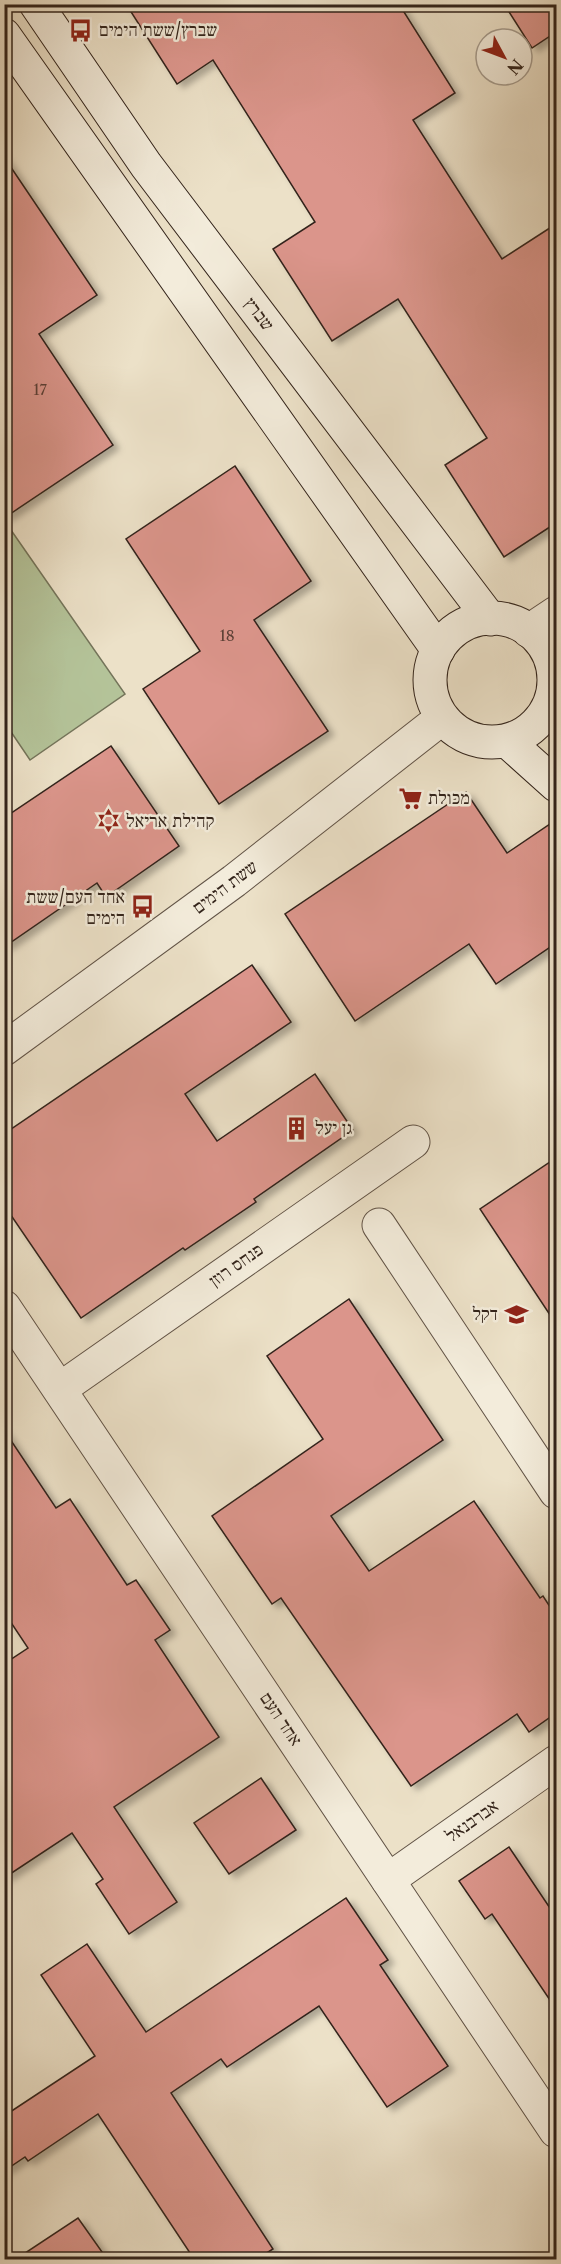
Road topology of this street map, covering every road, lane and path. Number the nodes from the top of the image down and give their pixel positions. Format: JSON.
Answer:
{"nodes":[{"id":1,"x":36,"y":4,"type":"edge"},
{"id":2,"x":4,"y":35,"type":"edge"},
{"id":3,"x":556,"y":613,"type":"edge"},
{"id":4,"x":490,"y":619,"type":"junction"},
{"id":5,"x":529,"y":631,"type":"junction"},
{"id":6,"x":438,"y":650,"type":"junction"},
{"id":7,"x":555,"y":691,"type":"edge"},
{"id":8,"x":442,"y":718,"type":"junction"},
{"id":9,"x":507,"y":741,"type":"junction"},
{"id":10,"x":556,"y":784,"type":"edge"},
{"id":11,"x":4,"y":1049,"type":"edge"},
{"id":12,"x":413,"y":1142,"type":"dead end"},
{"id":13,"x":379,"y":1225,"type":"dead end"},
{"id":14,"x":4,"y":1306,"type":"edge"},
{"id":15,"x":60,"y":1389,"type":"junction"},
{"id":16,"x":556,"y":1492,"type":"edge"},
{"id":17,"x":556,"y":1762,"type":"edge"},
{"id":18,"x":388,"y":1880,"type":"junction"},
{"id":19,"x":556,"y":2131,"type":"edge"}],
"edges":[{"from":1,"to":4,"type":"street","name":"שברץ"},
{"from":2,"to":6,"type":"street"},
{"from":3,"to":5,"type":"street"},
{"from":4,"to":5,"type":"street"},
{"from":4,"to":6,"type":"street"},
{"from":5,"to":7,"type":"street"},
{"from":6,"to":8,"type":"street"},
{"from":7,"to":9,"type":"street"},
{"from":8,"to":9,"type":"street"},
{"from":8,"to":11,"type":"street","name":"ששת הימים"},
{"from":9,"to":10,"type":"street"},
{"from":12,"to":15,"type":"street","name":"פנחס רוזן"},
{"from":13,"to":16,"type":"street"},
{"from":14,"to":15,"type":"street","name":"אחד העם"},
{"from":15,"to":18,"type":"street","name":"אחד העם"},
{"from":17,"to":18,"type":"street","name":"אברבנאל"},
{"from":18,"to":19,"type":"street","name":"אחד העם"}]}
